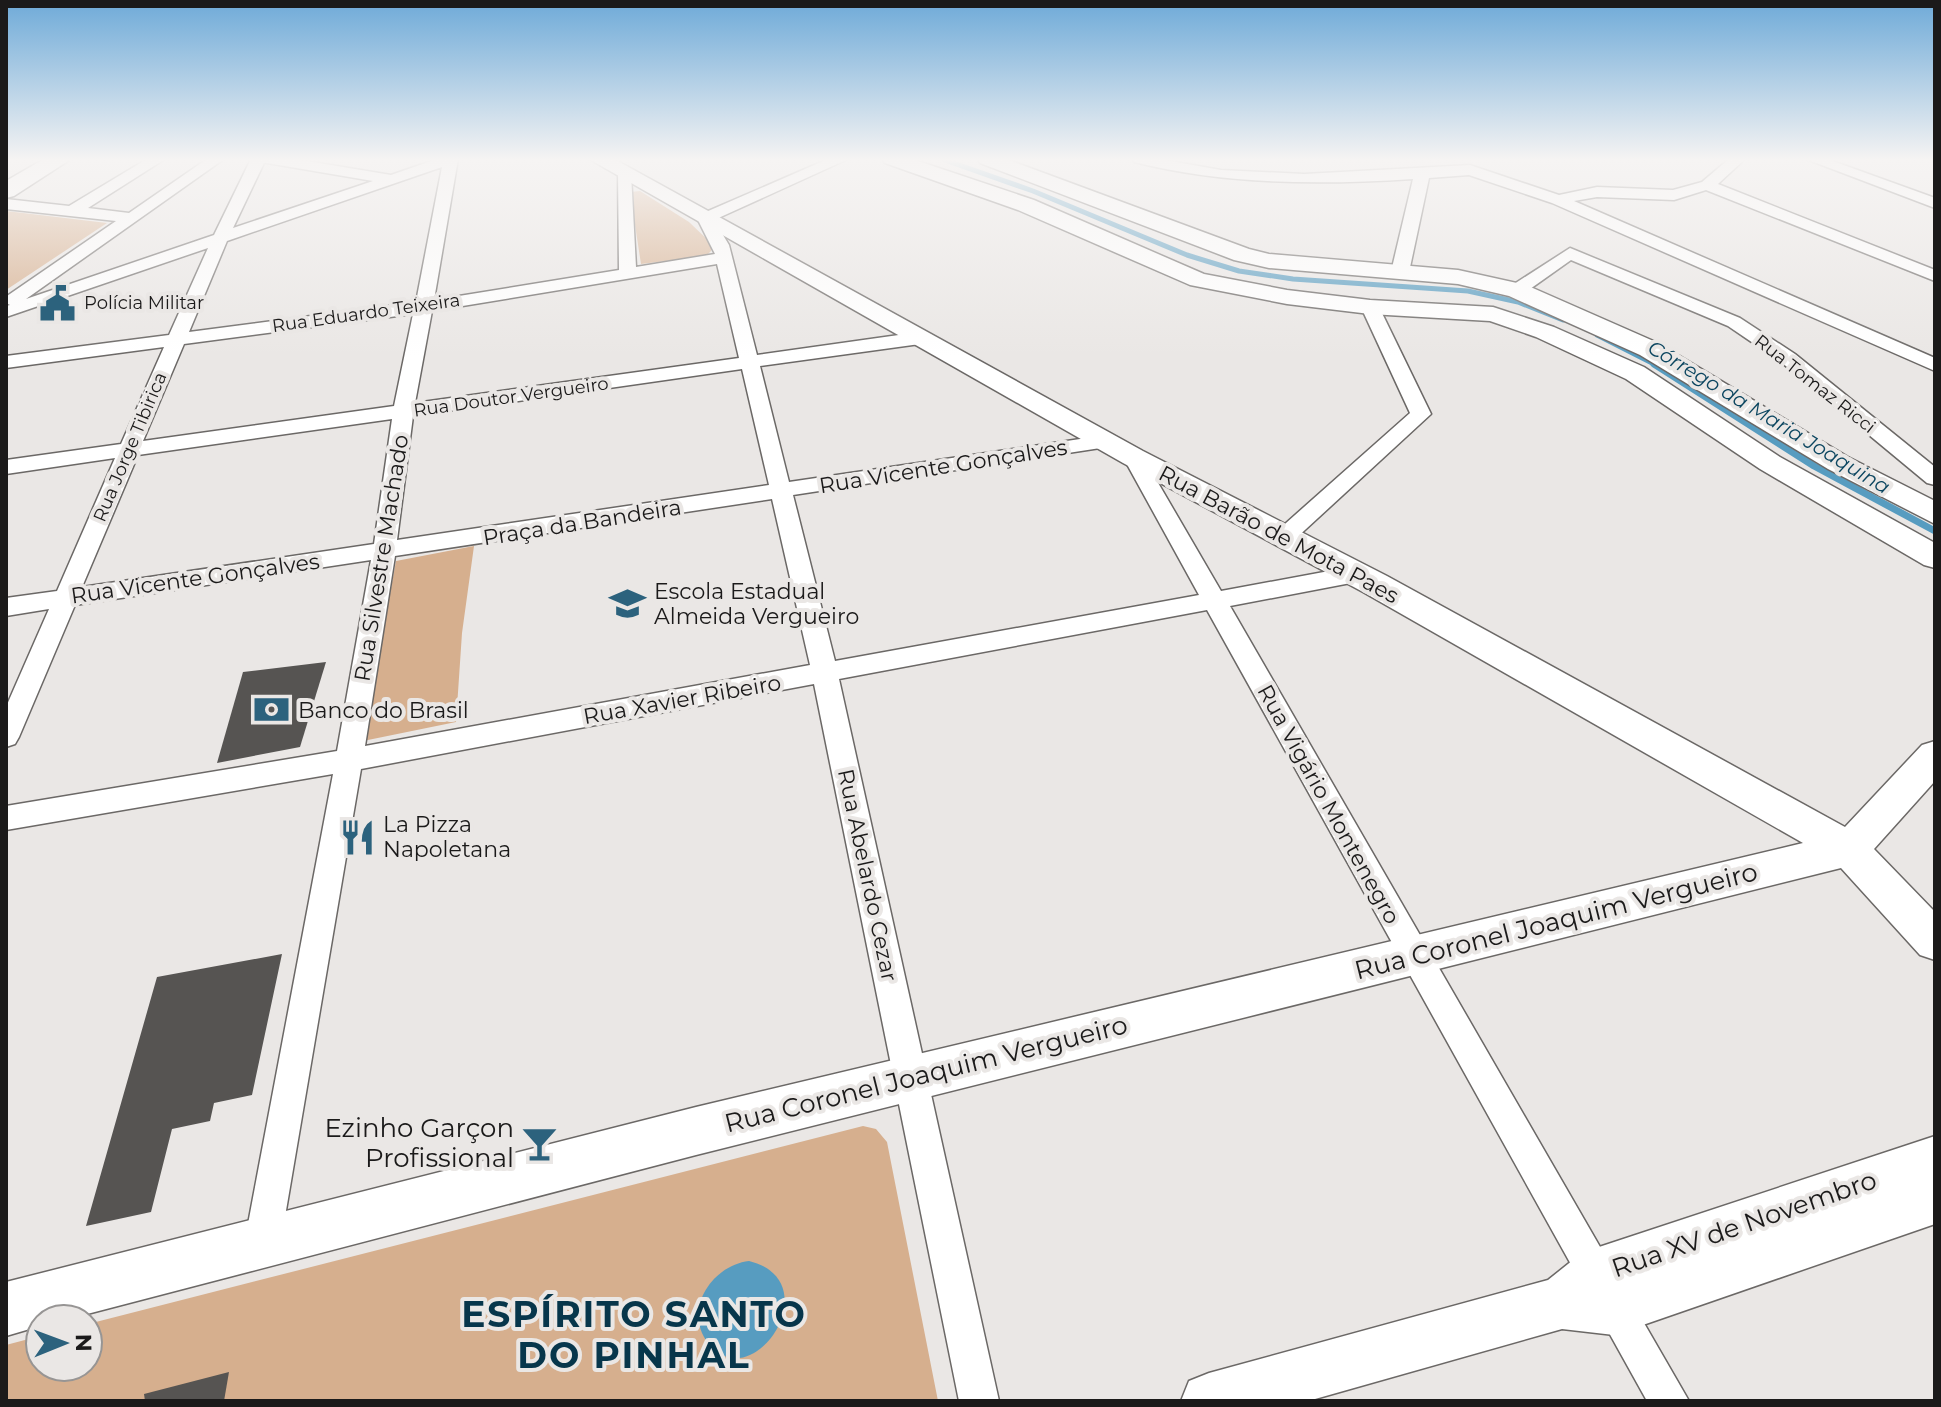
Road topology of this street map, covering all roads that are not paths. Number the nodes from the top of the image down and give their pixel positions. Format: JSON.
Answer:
{"nodes":[{"id":1,"x":122,"y":225,"type":"edge"},
{"id":2,"x":227,"y":225,"type":"edge"},
{"id":3,"x":265,"y":225,"type":"edge"},
{"id":4,"x":439,"y":225,"type":"edge"},
{"id":5,"x":620,"y":225,"type":"edge"},
{"id":6,"x":709,"y":225,"type":"edge"},
{"id":7,"x":717,"y":225,"type":"edge"},
{"id":8,"x":1071,"y":225,"type":"edge"},
{"id":9,"x":1161,"y":225,"type":"edge"},
{"id":10,"x":1411,"y":225,"type":"edge"},
{"id":11,"x":1614,"y":225,"type":"edge"},
{"id":12,"x":1806,"y":225,"type":"edge"},
{"id":13,"x":219,"y":241,"type":"junction"},
{"id":14,"x":724,"y":258,"type":"junction"},
{"id":15,"x":628,"y":271,"type":"junction"},
{"id":16,"x":1400,"y":272,"type":"junction"},
{"id":17,"x":1935,"y":276,"type":"edge"},
{"id":18,"x":1517,"y":290,"type":"junction"},
{"id":19,"x":6,"y":305,"type":"edge"},
{"id":20,"x":422,"y":307,"type":"junction"},
{"id":21,"x":1370,"y":307,"type":"junction"},
{"id":22,"x":6,"y":312,"type":"edge"},
{"id":23,"x":920,"y":338,"type":"junction"},
{"id":24,"x":176,"y":339,"type":"junction"},
{"id":25,"x":6,"y":362,"type":"edge"},
{"id":26,"x":749,"y":364,"type":"junction"},
{"id":27,"x":1935,"y":365,"type":"edge"},
{"id":28,"x":403,"y":412,"type":"junction"},
{"id":29,"x":1107,"y":441,"type":"junction"},
{"id":30,"x":130,"y":449,"type":"junction"},
{"id":31,"x":1133,"y":457,"type":"junction"},
{"id":32,"x":6,"y":467,"type":"edge"},
{"id":33,"x":1935,"y":478,"type":"edge"},
{"id":34,"x":780,"y":492,"type":"junction"},
{"id":35,"x":1935,"y":514,"type":"edge"},
{"id":36,"x":1285,"y":536,"type":"junction"},
{"id":37,"x":384,"y":551,"type":"junction"},
{"id":38,"x":1935,"y":557,"type":"edge"},
{"id":39,"x":1356,"y":574,"type":"junction"},
{"id":40,"x":66,"y":596,"type":"junction"},
{"id":41,"x":1215,"y":600,"type":"junction"},
{"id":42,"x":6,"y":607,"type":"edge"},
{"id":43,"x":825,"y":673,"type":"junction"},
{"id":44,"x":6,"y":737,"type":"edge"},
{"id":45,"x":1935,"y":756,"type":"edge"},
{"id":46,"x":349,"y":760,"type":"junction"},
{"id":47,"x":6,"y":818,"type":"edge"},
{"id":48,"x":1849,"y":849,"type":"junction"},
{"id":49,"x":1935,"y":941,"type":"edge"},
{"id":50,"x":1415,"y":956,"type":"junction"},
{"id":51,"x":911,"y":1077,"type":"junction"},
{"id":52,"x":1935,"y":1160,"type":"edge"},
{"id":53,"x":1935,"y":1199,"type":"edge"},
{"id":54,"x":263,"y":1240,"type":"junction"},
{"id":55,"x":1591,"y":1295,"type":"junction"},
{"id":56,"x":6,"y":1309,"type":"edge"},
{"id":57,"x":979,"y":1401,"type":"edge"},
{"id":58,"x":1209,"y":1401,"type":"edge"},
{"id":59,"x":1669,"y":1401,"type":"edge"}],
"edges":[{"from":1,"to":19,"type":"street"},
{"from":2,"to":13,"type":"street","name":"Rua Jorge Tibirica"},
{"from":3,"to":13,"type":"street"},
{"from":4,"to":20,"type":"street","name":"Rua Silvestre Machado"},
{"from":5,"to":15,"type":"street"},
{"from":6,"to":14,"type":"street"},
{"from":7,"to":23,"type":"main road","name":"Rua Barão de Mota Paes"},
{"from":8,"to":21,"type":"main road"},
{"from":9,"to":16,"type":"main road"},
{"from":10,"to":16,"type":"street"},
{"from":11,"to":27,"type":"street"},
{"from":12,"to":17,"type":"street"},
{"from":13,"to":22,"type":"street"},
{"from":13,"to":24,"type":"street","name":"Rua Jorge Tibirica"},
{"from":14,"to":15,"type":"street","name":"Rua Eduardo Teixeira"},
{"from":14,"to":26,"type":"street"},
{"from":15,"to":20,"type":"street","name":"Rua Eduardo Teixeira"},
{"from":16,"to":18,"type":"main road"},
{"from":18,"to":33,"type":"street","name":"Rua Tomaz Ricci"},
{"from":18,"to":35,"type":"main road"},
{"from":20,"to":24,"type":"street","name":"Rua Eduardo Teixeira"},
{"from":20,"to":28,"type":"street","name":"Rua Silvestre Machado"},
{"from":21,"to":36,"type":"street"},
{"from":21,"to":38,"type":"main road"},
{"from":23,"to":26,"type":"street","name":"Rua Doutor Vergueiro"},
{"from":23,"to":29,"type":"main road","name":"Rua Barão de Mota Paes"},
{"from":24,"to":25,"type":"street","name":"Rua Eduardo Teixeira"},
{"from":24,"to":30,"type":"street","name":"Rua Jorge Tibirica"},
{"from":26,"to":28,"type":"street","name":"Rua Doutor Vergueiro"},
{"from":26,"to":34,"type":"street"},
{"from":28,"to":30,"type":"street","name":"Rua Doutor Vergueiro"},
{"from":28,"to":37,"type":"street","name":"Rua Silvestre Machado"},
{"from":29,"to":31,"type":"main road","name":"Rua Barão de Mota Paes"},
{"from":29,"to":34,"type":"street","name":"Rua Vicente Gonçalves"},
{"from":30,"to":32,"type":"street","name":"Rua Doutor Vergueiro"},
{"from":30,"to":40,"type":"street","name":"Rua Jorge Tibirica"},
{"from":31,"to":36,"type":"main road","name":"Rua Barão de Mota Paes"},
{"from":31,"to":41,"type":"street","name":"Rua Vigário Montenegro"},
{"from":34,"to":37,"type":"street","name":"Praça da Bandeira"},
{"from":34,"to":43,"type":"street","name":"Rua Abelardo Cezar"},
{"from":36,"to":39,"type":"main road","name":"Rua Barão de Mota Paes"},
{"from":37,"to":40,"type":"street","name":"Rua Vicente Gonçalves"},
{"from":37,"to":46,"type":"street","name":"Rua Silvestre Machado"},
{"from":39,"to":41,"type":"street","name":"Rua Xavier Ribeiro"},
{"from":39,"to":48,"type":"main road","name":"Rua Barão de Mota Paes"},
{"from":40,"to":42,"type":"street","name":"Rua Vicente Gonçalves"},
{"from":40,"to":44,"type":"street","name":"Rua Jorge Tibirica"},
{"from":41,"to":43,"type":"street","name":"Rua Xavier Ribeiro"},
{"from":41,"to":50,"type":"street","name":"Rua Vigário Montenegro"},
{"from":43,"to":46,"type":"street","name":"Rua Xavier Ribeiro"},
{"from":43,"to":51,"type":"street","name":"Rua Abelardo Cezar"},
{"from":45,"to":48,"type":"main road"},
{"from":46,"to":47,"type":"street","name":"Rua Xavier Ribeiro"},
{"from":46,"to":54,"type":"street","name":"Rua Silvestre Machado"},
{"from":48,"to":49,"type":"main road","name":"Rua Barão de Mota Paes"},
{"from":48,"to":50,"type":"main road","name":"Rua Coronel Joaquim Vergueiro"},
{"from":50,"to":51,"type":"main road","name":"Rua Coronel Joaquim Vergueiro"},
{"from":50,"to":55,"type":"street","name":"Rua Vigário Montenegro"},
{"from":51,"to":54,"type":"main road","name":"Rua Coronel Joaquim Vergueiro"},
{"from":51,"to":57,"type":"street","name":"Rua Abelardo Cezar"},
{"from":52,"to":55,"type":"main road","name":"Rua XV de Novembro"},
{"from":53,"to":55,"type":"main road","name":"Rua XV de Novembro"},
{"from":54,"to":56,"type":"main road","name":"Rua Coronel Joaquim Vergueiro"},
{"from":55,"to":58,"type":"main road","name":"Rua XV de Novembro"},
{"from":55,"to":59,"type":"street","name":"Rua Vigário Montenegro"}]}
